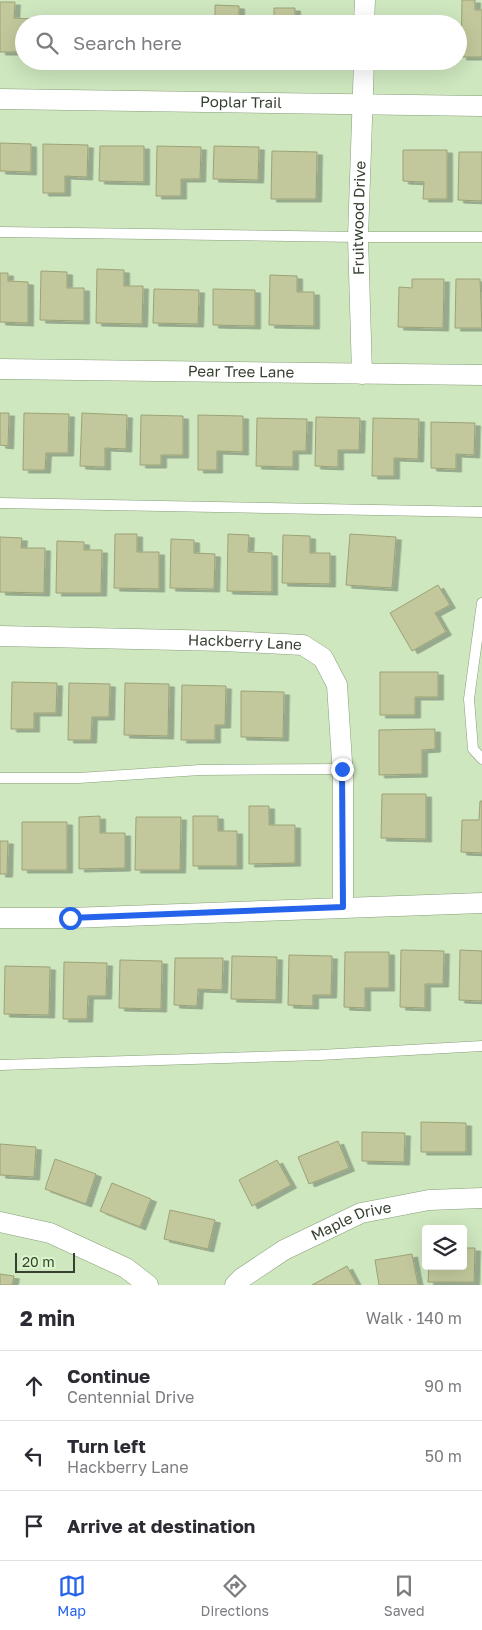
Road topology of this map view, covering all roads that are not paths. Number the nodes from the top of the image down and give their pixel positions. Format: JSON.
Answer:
{"nodes":[{"id":1,"x":365,"y":0,"type":"edge"},
{"id":2,"x":364,"y":15,"type":"edge"},
{"id":3,"x":364,"y":70,"type":"edge"},
{"id":4,"x":0,"y":99,"type":"edge"},
{"id":5,"x":363,"y":104,"type":"junction"},
{"id":6,"x":482,"y":106,"type":"edge"},
{"id":7,"x":0,"y":232,"type":"edge"},
{"id":8,"x":358,"y":237,"type":"junction"},
{"id":9,"x":482,"y":237,"type":"edge"},
{"id":10,"x":0,"y":368,"type":"edge"},
{"id":11,"x":362,"y":374,"type":"junction"},
{"id":12,"x":482,"y":375,"type":"edge"},
{"id":13,"x":0,"y":503,"type":"edge"},
{"id":14,"x":482,"y":512,"type":"edge"},
{"id":15,"x":482,"y":603,"type":"edge"},
{"id":16,"x":0,"y":636,"type":"edge"},
{"id":17,"x":482,"y":759,"type":"edge"},
{"id":18,"x":342,"y":769,"type":"junction"},
{"id":19,"x":0,"y":778,"type":"edge"},
{"id":20,"x":482,"y":902,"type":"edge"},
{"id":21,"x":343,"y":907,"type":"junction"},
{"id":22,"x":0,"y":918,"type":"edge"},
{"id":23,"x":482,"y":1046,"type":"edge"},
{"id":24,"x":0,"y":1065,"type":"edge"},
{"id":25,"x":482,"y":1198,"type":"edge"},
{"id":26,"x":0,"y":1222,"type":"edge"},
{"id":27,"x":148,"y":1285,"type":"edge"},
{"id":28,"x":235,"y":1285,"type":"edge"}],
"edges":[{"from":1,"to":2,"type":"street"},
{"from":3,"to":5,"type":"street","name":"Fruitwood Drive"},
{"from":4,"to":5,"type":"street","name":"Poplar Trail"},
{"from":5,"to":6,"type":"street","name":"Poplar Trail"},
{"from":5,"to":8,"type":"street","name":"Fruitwood Drive"},
{"from":7,"to":8,"type":"lane"},
{"from":8,"to":9,"type":"lane"},
{"from":8,"to":11,"type":"street","name":"Fruitwood Drive"},
{"from":10,"to":11,"type":"street","name":"Pear Tree Lane"},
{"from":11,"to":12,"type":"street","name":"Pear Tree Lane"},
{"from":13,"to":14,"type":"lane"},
{"from":15,"to":17,"type":"lane"},
{"from":16,"to":18,"type":"street","name":"Hackberry Lane"},
{"from":18,"to":19,"type":"lane"},
{"from":18,"to":21,"type":"street","name":"Hackberry Lane"},
{"from":20,"to":21,"type":"street"},
{"from":21,"to":22,"type":"street"},
{"from":23,"to":24,"type":"lane"},
{"from":25,"to":28,"type":"street","name":"Maple Drive"},
{"from":26,"to":27,"type":"street"}]}
